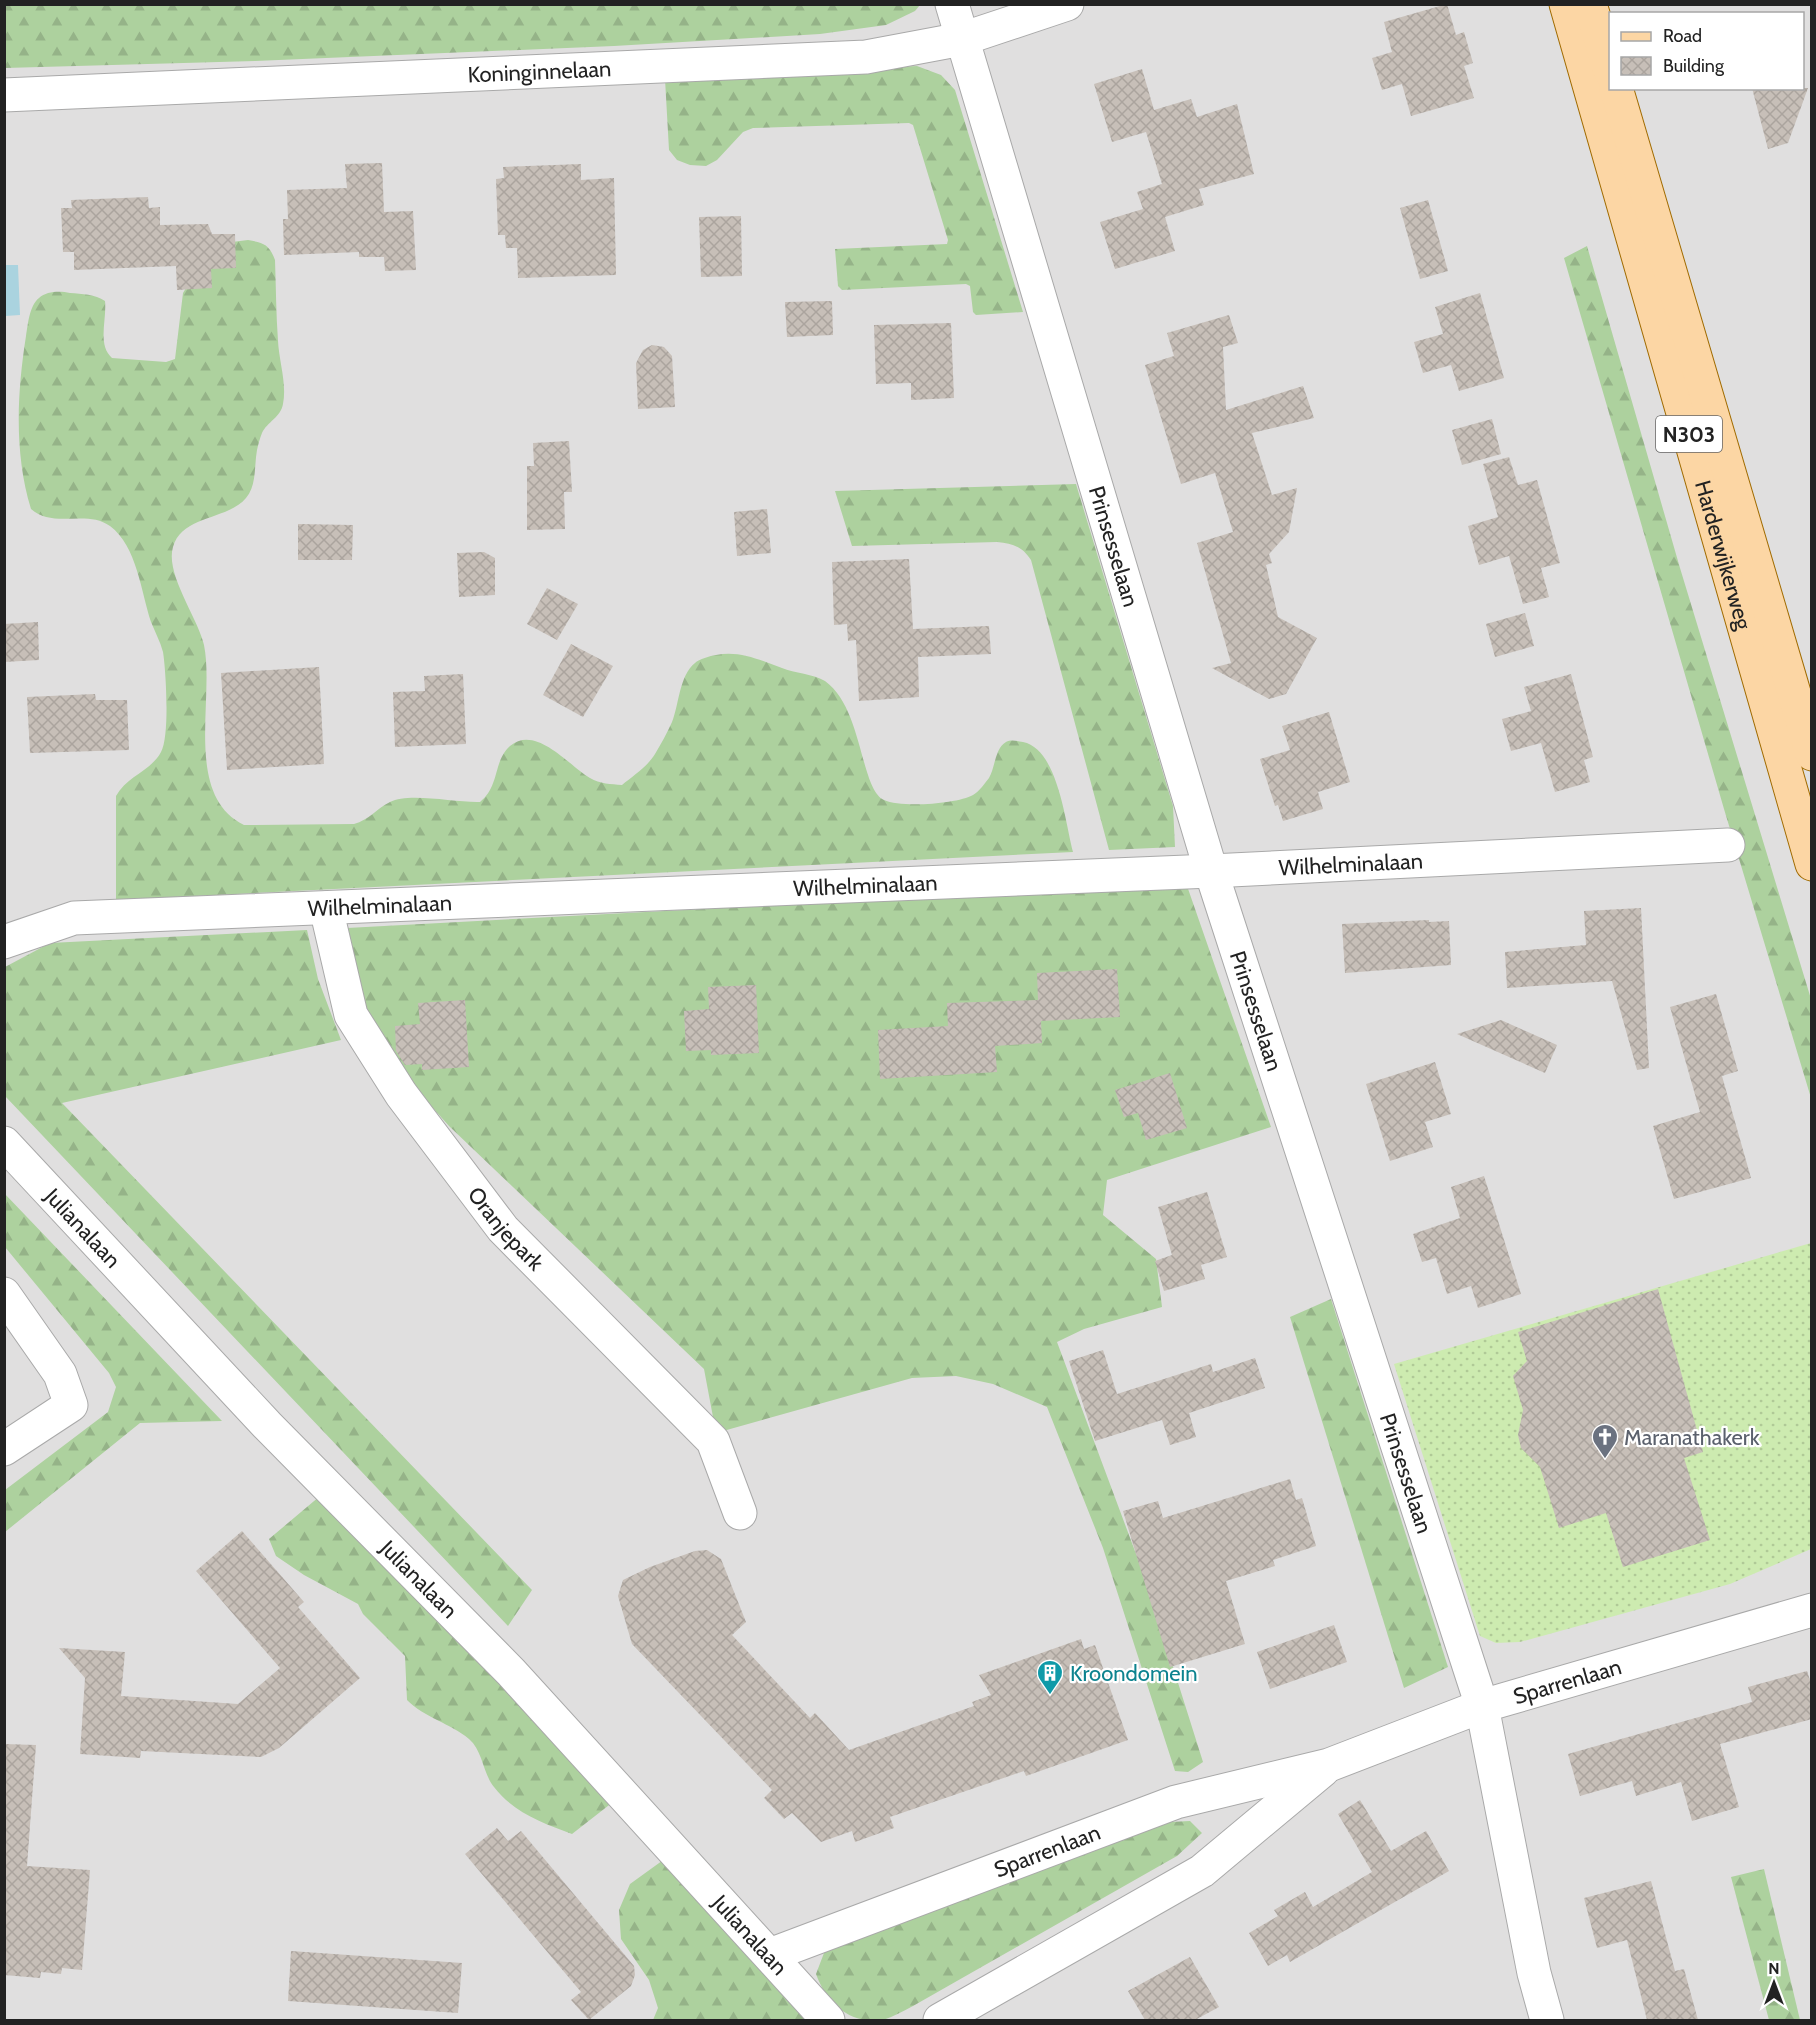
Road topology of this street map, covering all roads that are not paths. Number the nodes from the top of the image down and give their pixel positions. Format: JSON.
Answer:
{"nodes":[{"id":1,"x":952,"y":4,"type":"edge"},
{"id":2,"x":1067,"y":4,"type":"edge"},
{"id":3,"x":1566,"y":4,"type":"edge"},
{"id":4,"x":1590,"y":4,"type":"edge"},
{"id":5,"x":962,"y":39,"type":"junction"},
{"id":6,"x":1609,"y":65,"type":"edge"},
{"id":7,"x":1617,"y":90,"type":"edge"},
{"id":8,"x":4,"y":94,"type":"edge"},
{"id":9,"x":1812,"y":754,"type":"edge"},
{"id":10,"x":1728,"y":845,"type":"dead end"},
{"id":11,"x":1812,"y":864,"type":"edge"},
{"id":12,"x":1211,"y":871,"type":"junction"},
{"id":13,"x":326,"y":908,"type":"junction"},
{"id":14,"x":4,"y":942,"type":"edge"},
{"id":15,"x":4,"y":1143,"type":"edge"},
{"id":16,"x":4,"y":1294,"type":"edge"},
{"id":17,"x":4,"y":1449,"type":"edge"},
{"id":18,"x":740,"y":1513,"type":"dead end"},
{"id":19,"x":1812,"y":1610,"type":"edge"},
{"id":20,"x":1482,"y":1706,"type":"junction"},
{"id":21,"x":1329,"y":1765,"type":"junction"},
{"id":22,"x":770,"y":1955,"type":"junction"},
{"id":23,"x":828,"y":2020,"type":"edge"},
{"id":24,"x":940,"y":2020,"type":"edge"},
{"id":25,"x":1547,"y":2020,"type":"edge"}],
"edges":[{"from":1,"to":5,"type":"street","name":"Prinsesselaan"},
{"from":2,"to":5,"type":"street","name":"Koninginnelaan"},
{"from":3,"to":11,"type":"main road","name":"Harderwijkerweg","number":"N303"},
{"from":4,"to":6,"type":"main road"},
{"from":5,"to":8,"type":"street","name":"Koninginnelaan"},
{"from":5,"to":12,"type":"street","name":"Prinsesselaan"},
{"from":7,"to":9,"type":"main road","name":"Harderwijkerweg","number":"N303"},
{"from":10,"to":12,"type":"street","name":"Wilhelminalaan"},
{"from":12,"to":13,"type":"street","name":"Wilhelminalaan"},
{"from":12,"to":20,"type":"street","name":"Prinsesselaan"},
{"from":13,"to":14,"type":"street","name":"Wilhelminalaan"},
{"from":13,"to":18,"type":"street","name":"Oranjepark"},
{"from":15,"to":22,"type":"street","name":"Julianalaan"},
{"from":16,"to":17,"type":"street"},
{"from":19,"to":20,"type":"street","name":"Sparrenlaan"},
{"from":20,"to":21,"type":"street","name":"Sparrenlaan"},
{"from":20,"to":25,"type":"street","name":"Prinsesselaan"},
{"from":21,"to":22,"type":"street","name":"Sparrenlaan"},
{"from":21,"to":24,"type":"street","name":"Sparrenlaan"},
{"from":22,"to":23,"type":"street","name":"Julianalaan"}]}
